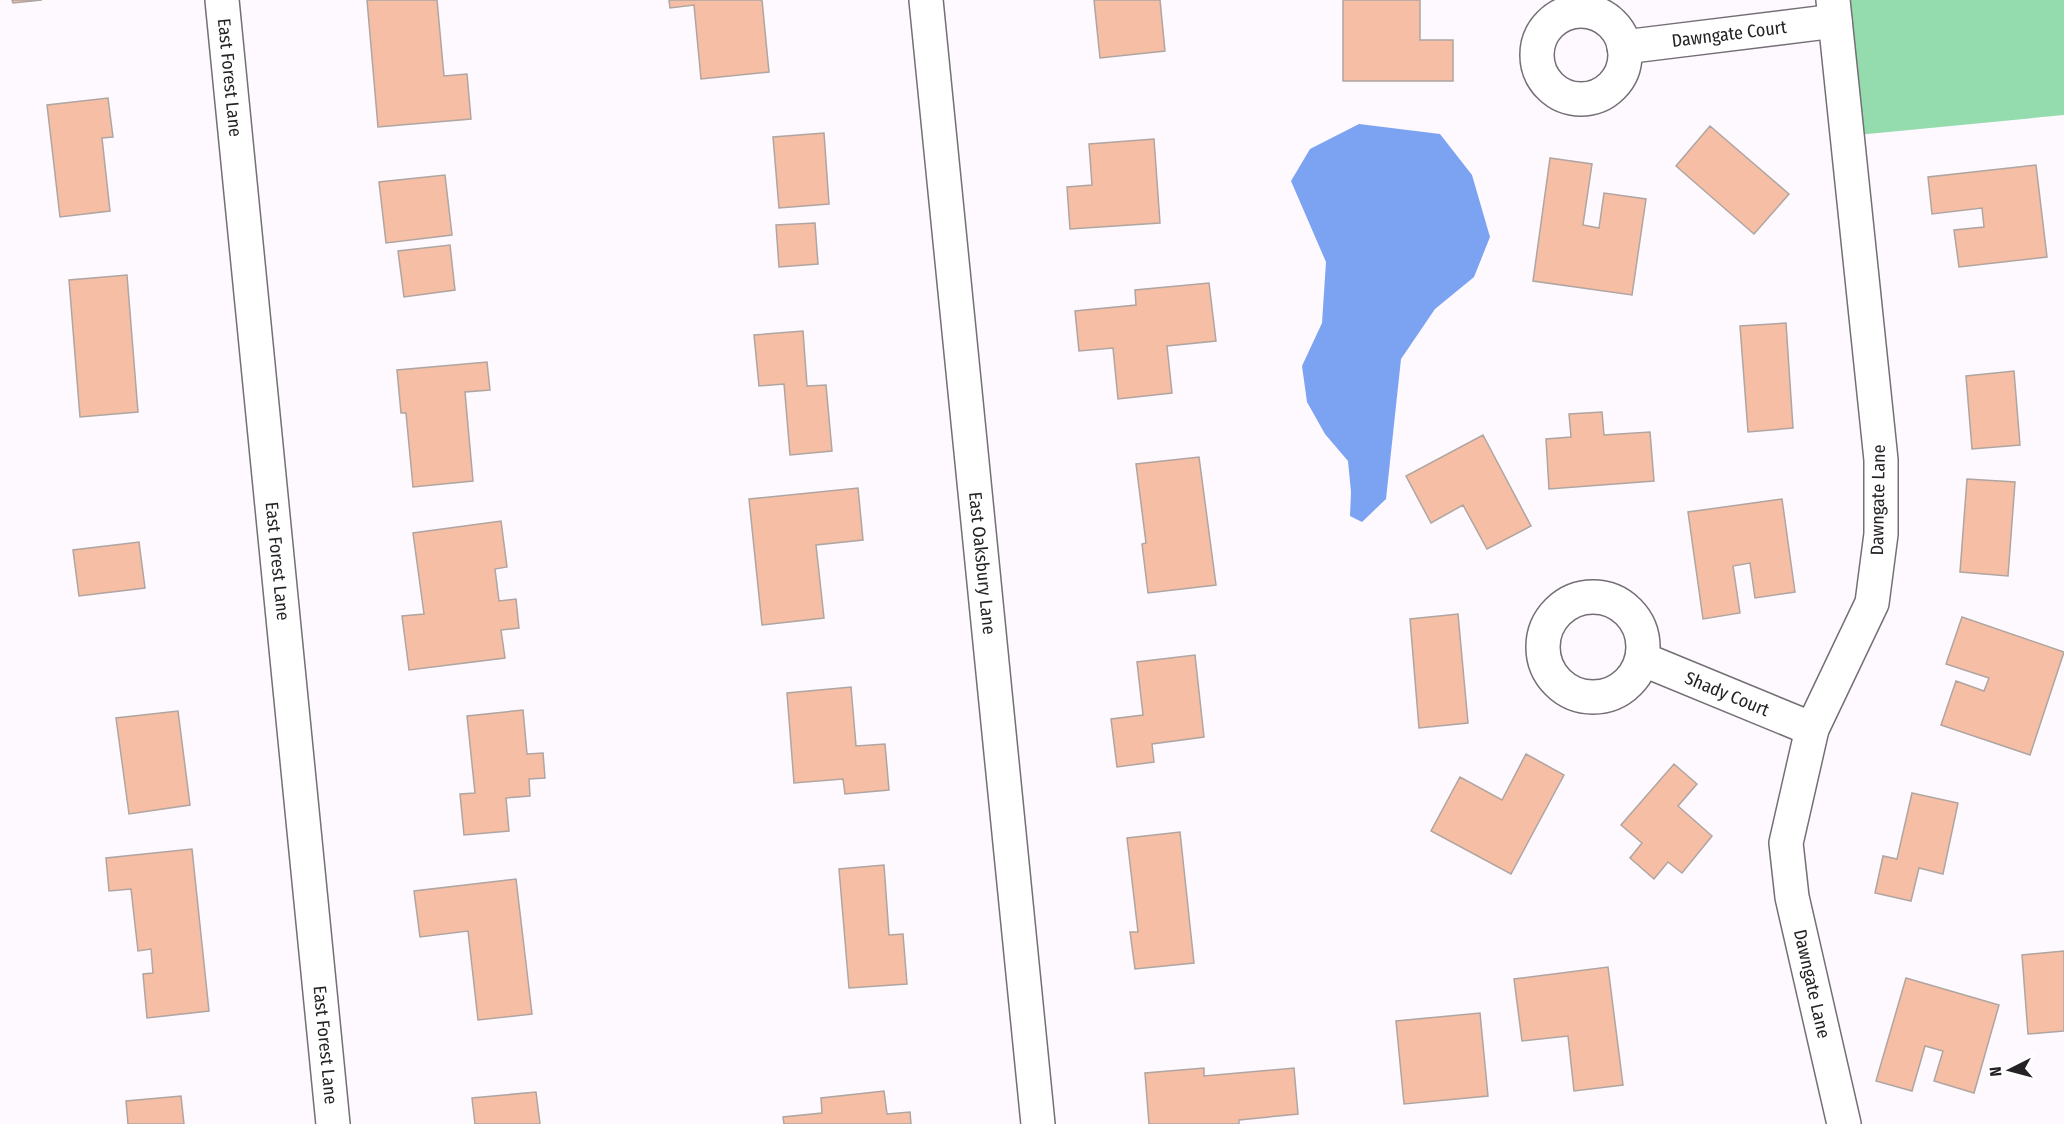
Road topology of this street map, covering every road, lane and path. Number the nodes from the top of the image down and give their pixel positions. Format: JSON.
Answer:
{"nodes":[{"id":1,"x":222,"y":0,"type":"edge"},
{"id":2,"x":926,"y":0,"type":"edge"},
{"id":3,"x":1834,"y":10,"type":"edge"},
{"id":4,"x":1624,"y":48,"type":"dead end"},
{"id":5,"x":1642,"y":659,"type":"dead end"},
{"id":6,"x":1812,"y":729,"type":"junction"},
{"id":7,"x":333,"y":1124,"type":"edge"},
{"id":8,"x":1038,"y":1124,"type":"edge"},
{"id":9,"x":1844,"y":1124,"type":"edge"}],
"edges":[{"from":1,"to":7,"type":"street","name":"East Forest Lane"},
{"from":2,"to":8,"type":"street","name":"East Oaksbury Lane"},
{"from":3,"to":4,"type":"street","name":"Dawngate Court"},
{"from":3,"to":6,"type":"street","name":"Dawngate Lane"},
{"from":5,"to":6,"type":"street","name":"Shady Court"},
{"from":6,"to":9,"type":"street","name":"Dawngate Lane"}]}
